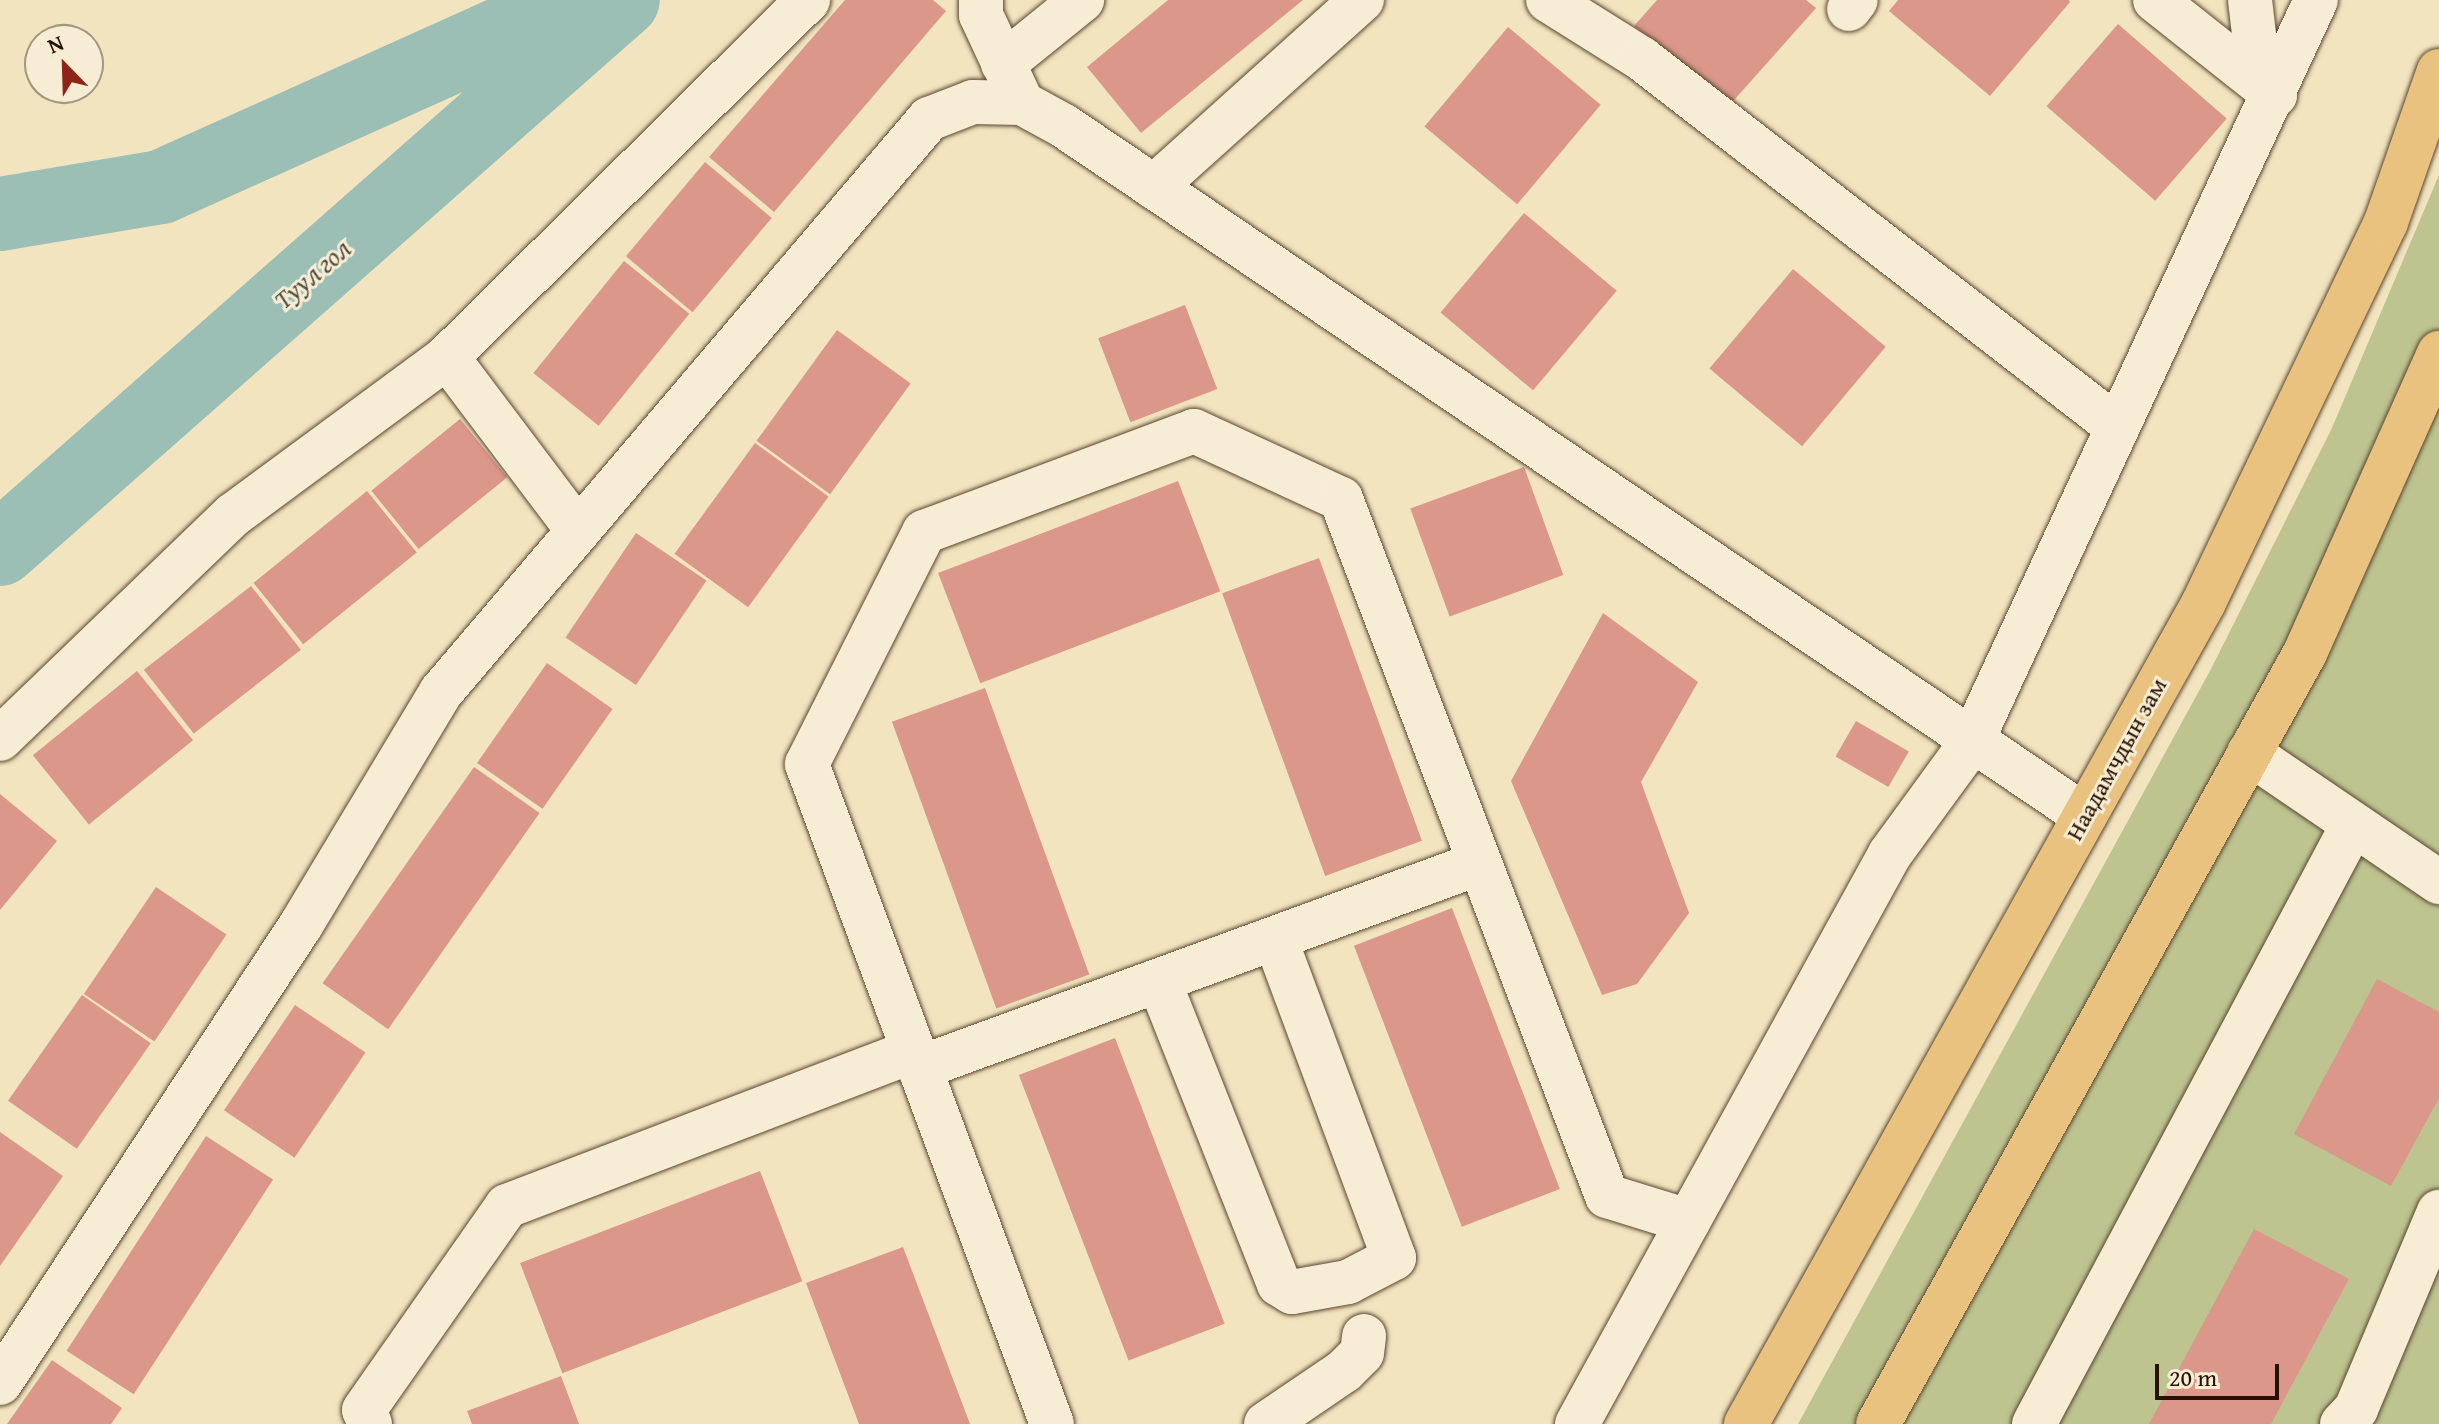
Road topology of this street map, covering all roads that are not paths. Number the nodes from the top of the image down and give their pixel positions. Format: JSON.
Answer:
{"nodes":[{"id":1,"x":808,"y":0,"type":"edge"},
{"id":2,"x":981,"y":0,"type":"edge"},
{"id":3,"x":1082,"y":0,"type":"edge"},
{"id":4,"x":1362,"y":0,"type":"edge"},
{"id":5,"x":2155,"y":0,"type":"edge"},
{"id":6,"x":2250,"y":0,"type":"edge"},
{"id":7,"x":2316,"y":0,"type":"edge"},
{"id":8,"x":1565,"y":4,"type":"edge"},
{"id":9,"x":1003,"y":64,"type":"junction"},
{"id":10,"x":2439,"y":71,"type":"edge"},
{"id":11,"x":2275,"y":95,"type":"junction"},
{"id":12,"x":1022,"y":103,"type":"junction"},
{"id":13,"x":1154,"y":187,"type":"junction"},
{"id":14,"x":2439,"y":353,"type":"edge"},
{"id":15,"x":447,"y":357,"type":"junction"},
{"id":16,"x":2116,"y":426,"type":"junction"},
{"id":17,"x":578,"y":531,"type":"junction"},
{"id":18,"x":0,"y":739,"type":"edge"},
{"id":19,"x":1971,"y":743,"type":"junction"},
{"id":20,"x":2249,"y":753,"type":"junction"},
{"id":21,"x":2085,"y":816,"type":"junction"},
{"id":22,"x":2351,"y":828,"type":"junction"},
{"id":23,"x":1480,"y":863,"type":"junction"},
{"id":24,"x":2439,"y":882,"type":"edge"},
{"id":25,"x":1275,"y":938,"type":"junction"},
{"id":26,"x":1159,"y":981,"type":"junction"},
{"id":27,"x":916,"y":1060,"type":"junction"},
{"id":28,"x":2439,"y":1212,"type":"edge"},
{"id":29,"x":1688,"y":1221,"type":"junction"},
{"id":30,"x":1364,"y":1336,"type":"dead end"},
{"id":31,"x":0,"y":1383,"type":"edge"},
{"id":32,"x":370,"y":1424,"type":"edge"},
{"id":33,"x":1052,"y":1424,"type":"edge"},
{"id":34,"x":1266,"y":1424,"type":"edge"},
{"id":35,"x":1577,"y":1424,"type":"edge"},
{"id":36,"x":1746,"y":1424,"type":"edge"},
{"id":37,"x":1878,"y":1424,"type":"edge"},
{"id":38,"x":2034,"y":1424,"type":"edge"},
{"id":39,"x":2342,"y":1424,"type":"edge"}],
"edges":[{"from":1,"to":15,"type":"street"},
{"from":2,"to":9,"type":"street"},
{"from":3,"to":9,"type":"street"},
{"from":4,"to":13,"type":"street"},
{"from":5,"to":11,"type":"street"},
{"from":6,"to":11,"type":"street"},
{"from":7,"to":11,"type":"street"},
{"from":8,"to":16,"type":"street"},
{"from":9,"to":12,"type":"street"},
{"from":10,"to":21,"type":"highway","name":"Наадамчдын зам"},
{"from":11,"to":16,"type":"street"},
{"from":12,"to":13,"type":"street"},
{"from":12,"to":17,"type":"street"},
{"from":13,"to":19,"type":"street"},
{"from":14,"to":20,"type":"highway"},
{"from":15,"to":17,"type":"street"},
{"from":15,"to":18,"type":"street"},
{"from":16,"to":19,"type":"street"},
{"from":17,"to":31,"type":"street"},
{"from":19,"to":21,"type":"street"},
{"from":19,"to":29,"type":"street"},
{"from":20,"to":22,"type":"street"},
{"from":20,"to":37,"type":"highway"},
{"from":21,"to":36,"type":"highway","name":"Наадамчдын зам"},
{"from":22,"to":24,"type":"street"},
{"from":22,"to":38,"type":"street"},
{"from":23,"to":25,"type":"street"},
{"from":23,"to":27,"type":"street"},
{"from":23,"to":29,"type":"street"},
{"from":25,"to":26,"type":"street"},
{"from":25,"to":26,"type":"street"},
{"from":26,"to":27,"type":"street"},
{"from":27,"to":32,"type":"street"},
{"from":27,"to":33,"type":"street"},
{"from":28,"to":39,"type":"street"},
{"from":29,"to":35,"type":"street"},
{"from":30,"to":34,"type":"street"}]}
